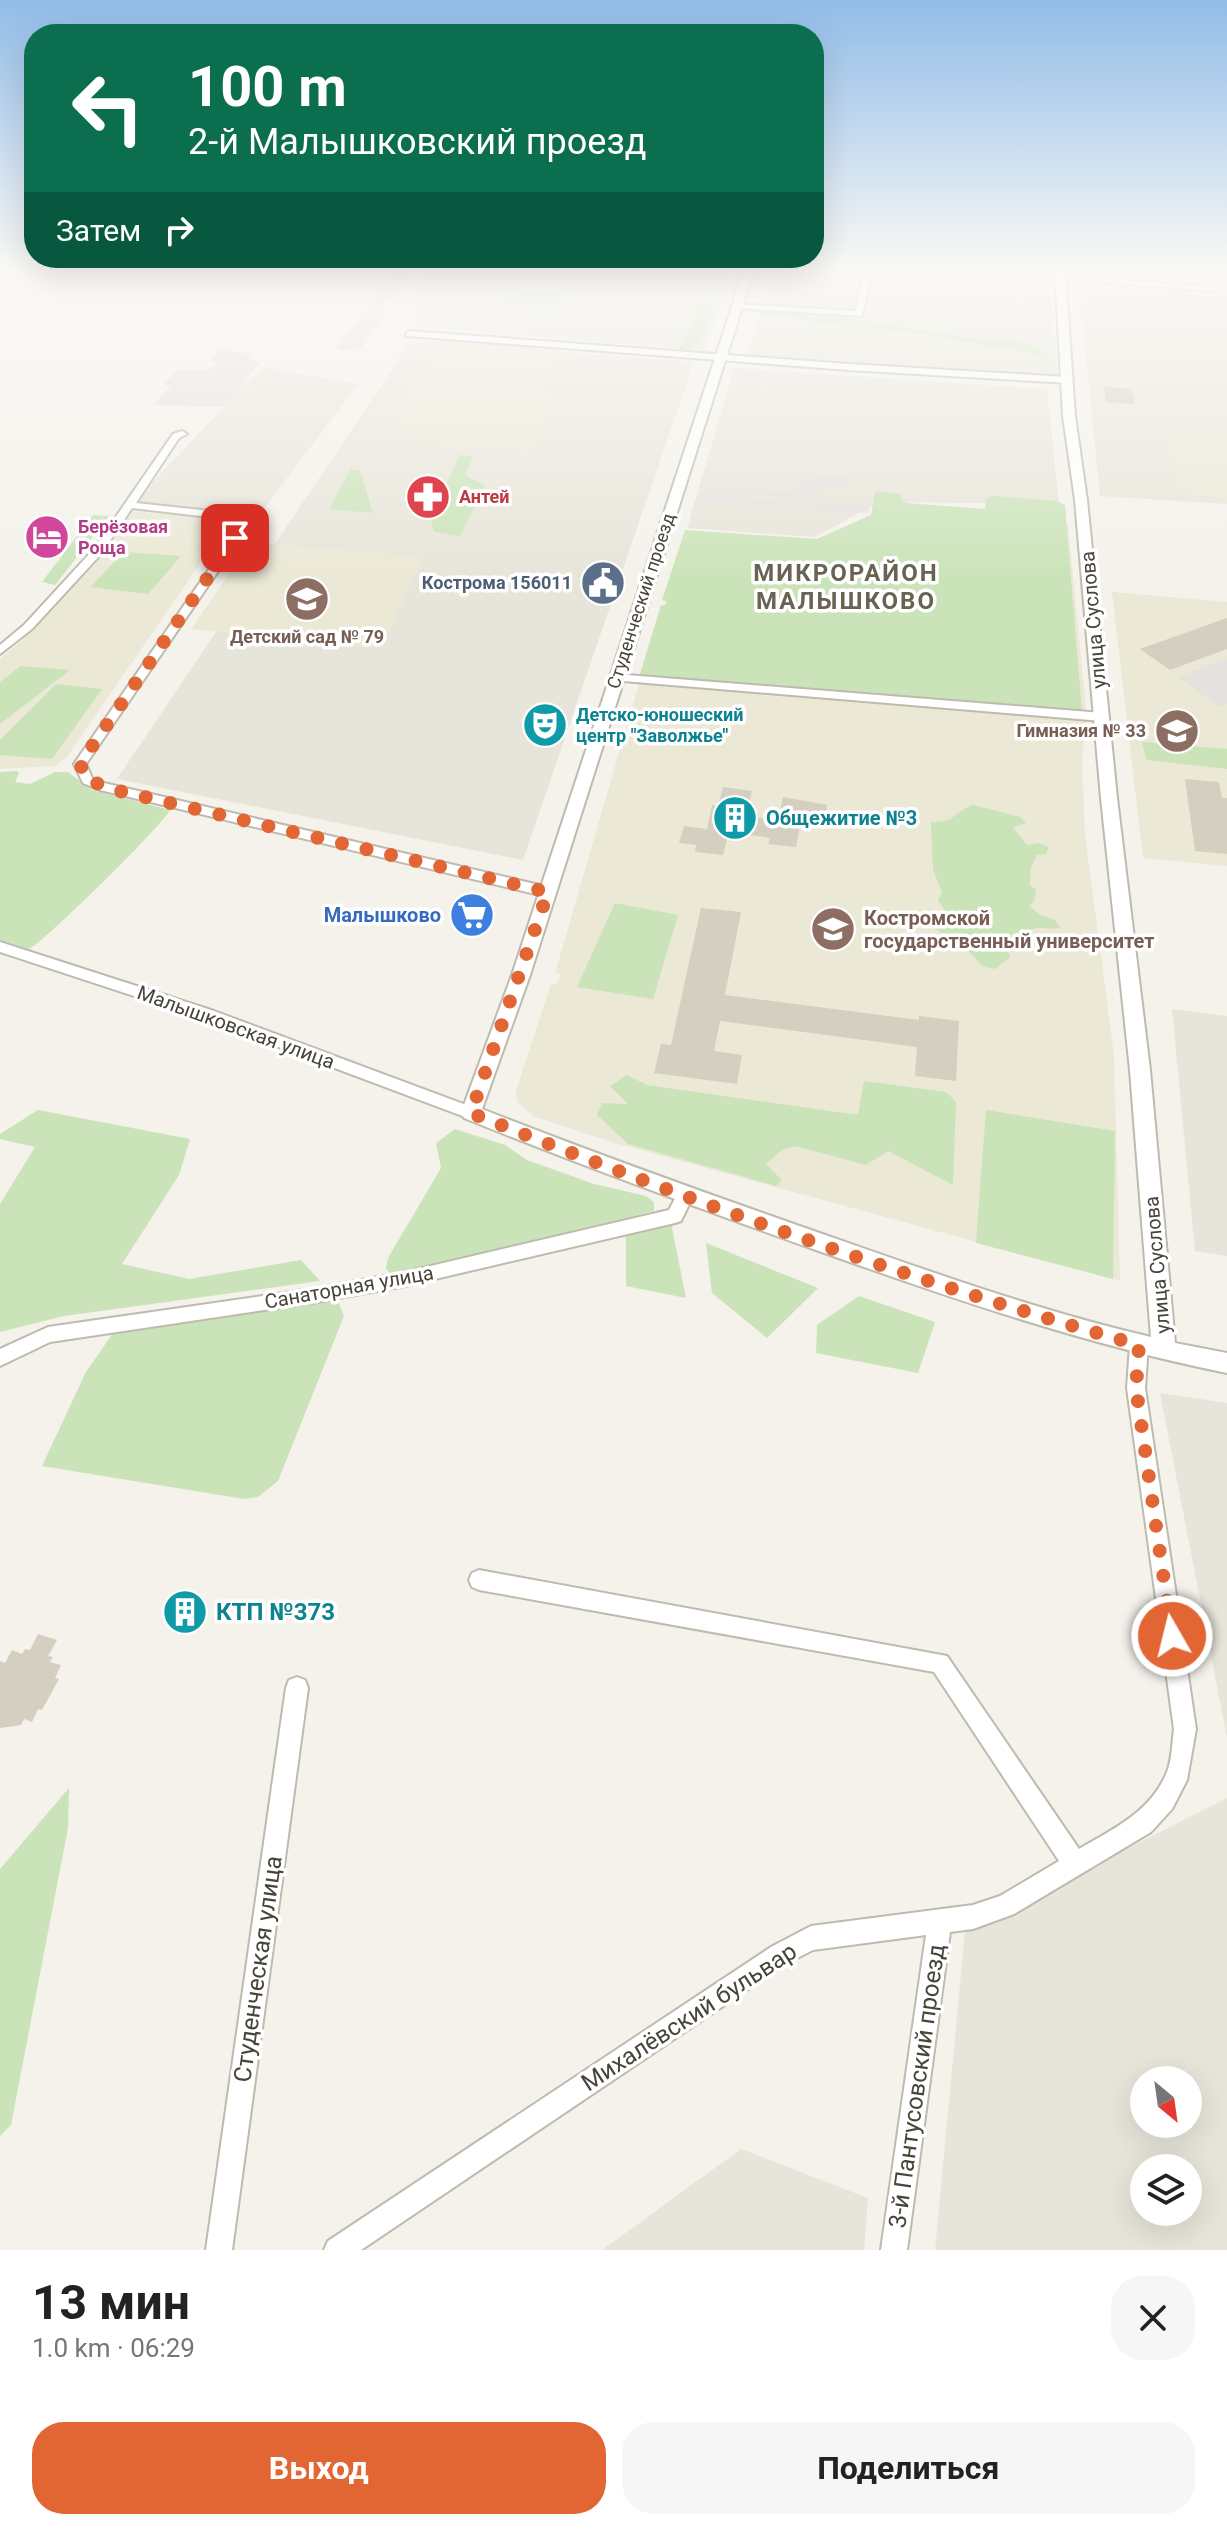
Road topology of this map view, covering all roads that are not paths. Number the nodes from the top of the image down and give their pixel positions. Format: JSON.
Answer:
{"nodes":[{"id":1,"x":713,"y":375,"type":"edge"},
{"id":2,"x":992,"y":375,"type":"edge"},
{"id":3,"x":1068,"y":375,"type":"edge"},
{"id":4,"x":1068,"y":380,"type":"junction"},
{"id":5,"x":182,"y":434,"type":"dead end"},
{"id":6,"x":128,"y":505,"type":"junction"},
{"id":7,"x":0,"y":651,"type":"edge"},
{"id":8,"x":615,"y":678,"type":"junction"},
{"id":9,"x":1102,"y":717,"type":"junction"},
{"id":10,"x":548,"y":892,"type":"junction"},
{"id":11,"x":0,"y":947,"type":"edge"},
{"id":12,"x":471,"y":1113,"type":"junction"},
{"id":13,"x":686,"y":1194,"type":"junction"},
{"id":14,"x":1139,"y":1345,"type":"junction"},
{"id":15,"x":1164,"y":1352,"type":"junction"},
{"id":16,"x":0,"y":1358,"type":"edge"},
{"id":17,"x":1227,"y":1363,"type":"edge"},
{"id":18,"x":479,"y":1580,"type":"dead end"},
{"id":19,"x":297,"y":1688,"type":"dead end"},
{"id":20,"x":1075,"y":1864,"type":"junction"},
{"id":21,"x":940,"y":1922,"type":"junction"},
{"id":22,"x":219,"y":2250,"type":"edge"},
{"id":23,"x":337,"y":2250,"type":"edge"},
{"id":24,"x":894,"y":2250,"type":"edge"}],
"edges":[{"from":1,"to":8,"type":"street","name":"Студенческий проезд"},
{"from":2,"to":4,"type":"street"},
{"from":3,"to":4,"type":"street","name":"улица Суслова"},
{"from":4,"to":9,"type":"street","name":"улица Суслова"},
{"from":5,"to":6,"type":"street"},
{"from":6,"to":7,"type":"street"},
{"from":6,"to":10,"type":"street"},
{"from":8,"to":9,"type":"street"},
{"from":8,"to":10,"type":"street","name":"Студенческий проезд"},
{"from":9,"to":15,"type":"street","name":"улица Суслова"},
{"from":10,"to":12,"type":"street","name":"Студенческий проезд"},
{"from":11,"to":12,"type":"street","name":"Малышковская улица"},
{"from":12,"to":13,"type":"street"},
{"from":13,"to":14,"type":"street"},
{"from":13,"to":16,"type":"street","name":"Санаторная улица"},
{"from":14,"to":15,"type":"street"},
{"from":14,"to":20,"type":"street","name":"Михалёвский бульвар"},
{"from":15,"to":17,"type":"street"},
{"from":18,"to":20,"type":"street"},
{"from":19,"to":22,"type":"street","name":"Студенческая улица"},
{"from":20,"to":21,"type":"street","name":"Михалёвский бульвар"},
{"from":21,"to":23,"type":"street","name":"Михалёвский бульвар"},
{"from":21,"to":24,"type":"street","name":"3-й Пантусовский проезд"}]}
